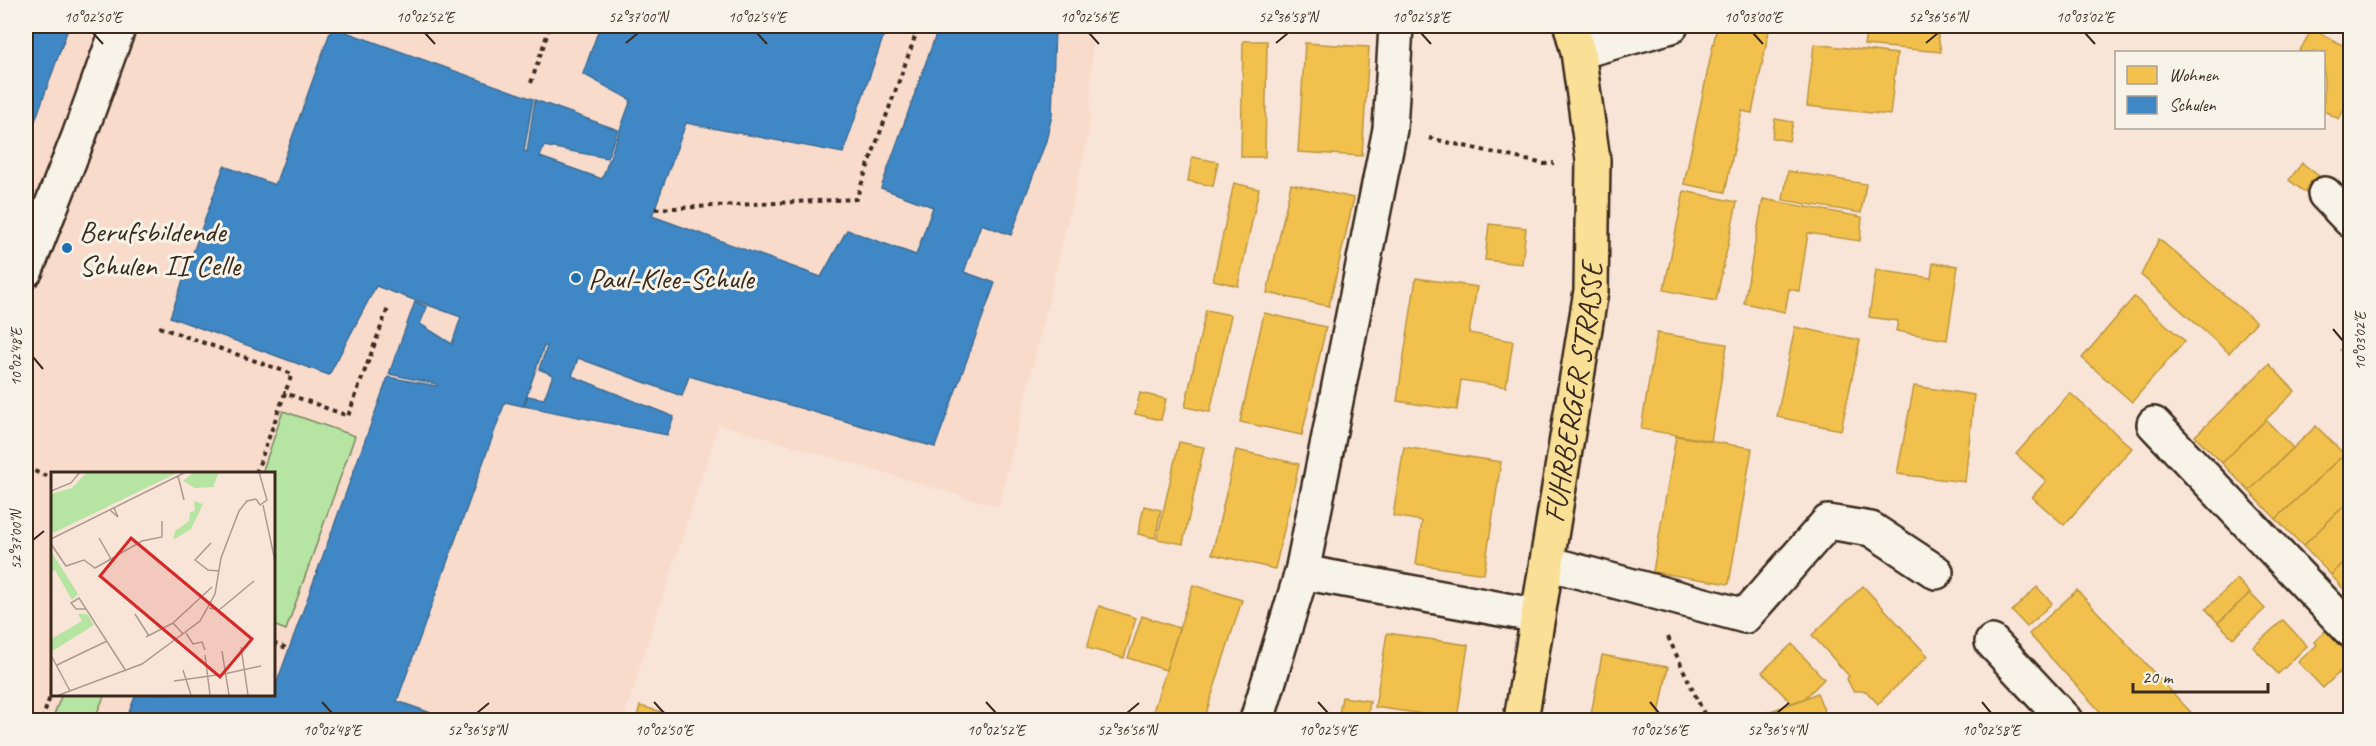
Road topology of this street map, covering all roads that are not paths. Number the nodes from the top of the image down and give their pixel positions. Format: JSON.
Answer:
{"nodes":[{"id":1,"x":119,"y":26,"type":"edge"},
{"id":2,"x":1396,"y":26,"type":"edge"},
{"id":3,"x":1671,"y":26,"type":"edge"},
{"id":4,"x":1574,"y":39,"type":"edge"},
{"id":5,"x":2325,"y":194,"type":"dead end"},
{"id":6,"x":2350,"y":220,"type":"edge"},
{"id":7,"x":26,"y":270,"type":"edge"},
{"id":8,"x":2154,"y":424,"type":"dead end"},
{"id":9,"x":1547,"y":563,"type":"junction"},
{"id":10,"x":1302,"y":572,"type":"junction"},
{"id":11,"x":1936,"y":572,"type":"dead end"},
{"id":12,"x":1538,"y":616,"type":"junction"},
{"id":13,"x":2350,"y":630,"type":"edge"},
{"id":14,"x":1992,"y":642,"type":"dead end"},
{"id":15,"x":1257,"y":720,"type":"edge"},
{"id":16,"x":1521,"y":720,"type":"edge"},
{"id":17,"x":2066,"y":720,"type":"edge"}],
"edges":[{"from":1,"to":7,"type":"street"},
{"from":2,"to":10,"type":"street"},
{"from":3,"to":4,"type":"street"},
{"from":4,"to":9,"type":"main road","name":"FUHRBERGER STRASSE"},
{"from":5,"to":6,"type":"street"},
{"from":8,"to":13,"type":"street"},
{"from":9,"to":11,"type":"street"},
{"from":9,"to":12,"type":"main road","name":"FUHRBERGER STRASSE"},
{"from":10,"to":12,"type":"street"},
{"from":10,"to":15,"type":"street"},
{"from":12,"to":16,"type":"main road","name":"FUHRBERGER STRASSE"},
{"from":14,"to":17,"type":"street"}]}
